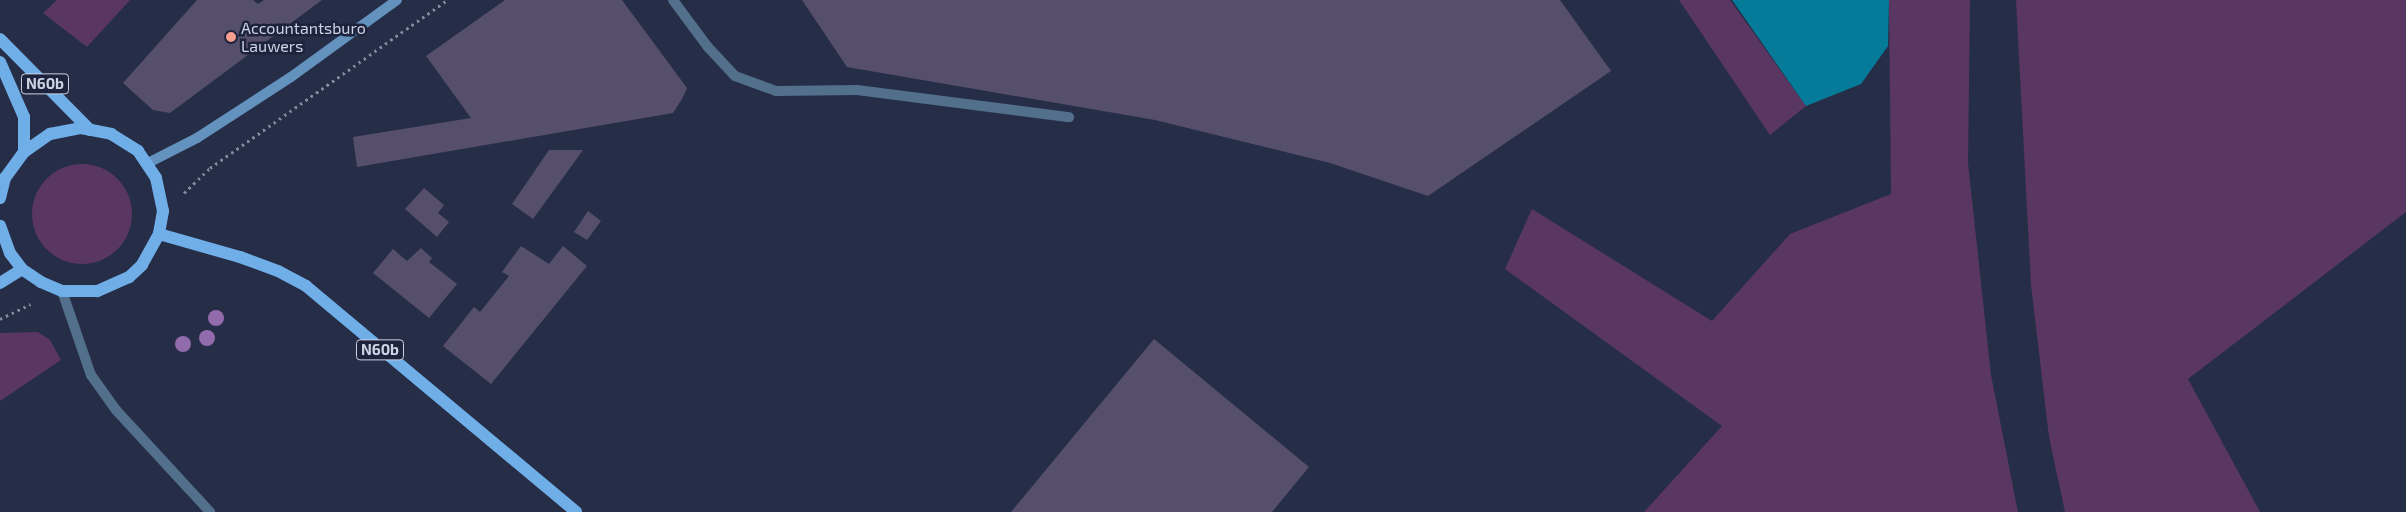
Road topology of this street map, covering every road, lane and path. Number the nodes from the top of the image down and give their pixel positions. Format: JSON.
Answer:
{"nodes":[{"id":1,"x":397,"y":0,"type":"edge"},
{"id":2,"x":447,"y":0,"type":"edge"},
{"id":3,"x":673,"y":0,"type":"edge"},
{"id":4,"x":0,"y":39,"type":"edge"},
{"id":5,"x":0,"y":62,"type":"edge"},
{"id":6,"x":1069,"y":117,"type":"dead end"},
{"id":7,"x":90,"y":130,"type":"junction"},
{"id":8,"x":24,"y":152,"type":"junction"},
{"id":9,"x":148,"y":163,"type":"junction"},
{"id":10,"x":0,"y":198,"type":"edge"},
{"id":11,"x":163,"y":211,"type":"junction"},
{"id":12,"x":1,"y":232,"type":"edge"},
{"id":13,"x":160,"y":234,"type":"junction"},
{"id":14,"x":22,"y":269,"type":"junction"},
{"id":15,"x":0,"y":283,"type":"edge"},
{"id":16,"x":62,"y":291,"type":"junction"},
{"id":17,"x":210,"y":512,"type":"edge"},
{"id":18,"x":576,"y":512,"type":"edge"}],
"edges":[{"from":1,"to":9,"type":"street"},
{"from":2,"to":11,"type":"path"},
{"from":3,"to":6,"type":"street"},
{"from":4,"to":7,"type":"main road","number":"N60b"},
{"from":5,"to":8,"type":"main road","number":"N60b"},
{"from":7,"to":8,"type":"main road"},
{"from":7,"to":9,"type":"main road"},
{"from":8,"to":10,"type":"main road"},
{"from":9,"to":11,"type":"main road"},
{"from":11,"to":13,"type":"main road"},
{"from":12,"to":14,"type":"main road"},
{"from":13,"to":16,"type":"main road"},
{"from":13,"to":18,"type":"main road","number":"N60b"},
{"from":14,"to":15,"type":"main road"},
{"from":14,"to":16,"type":"main road"},
{"from":16,"to":17,"type":"street"}]}
